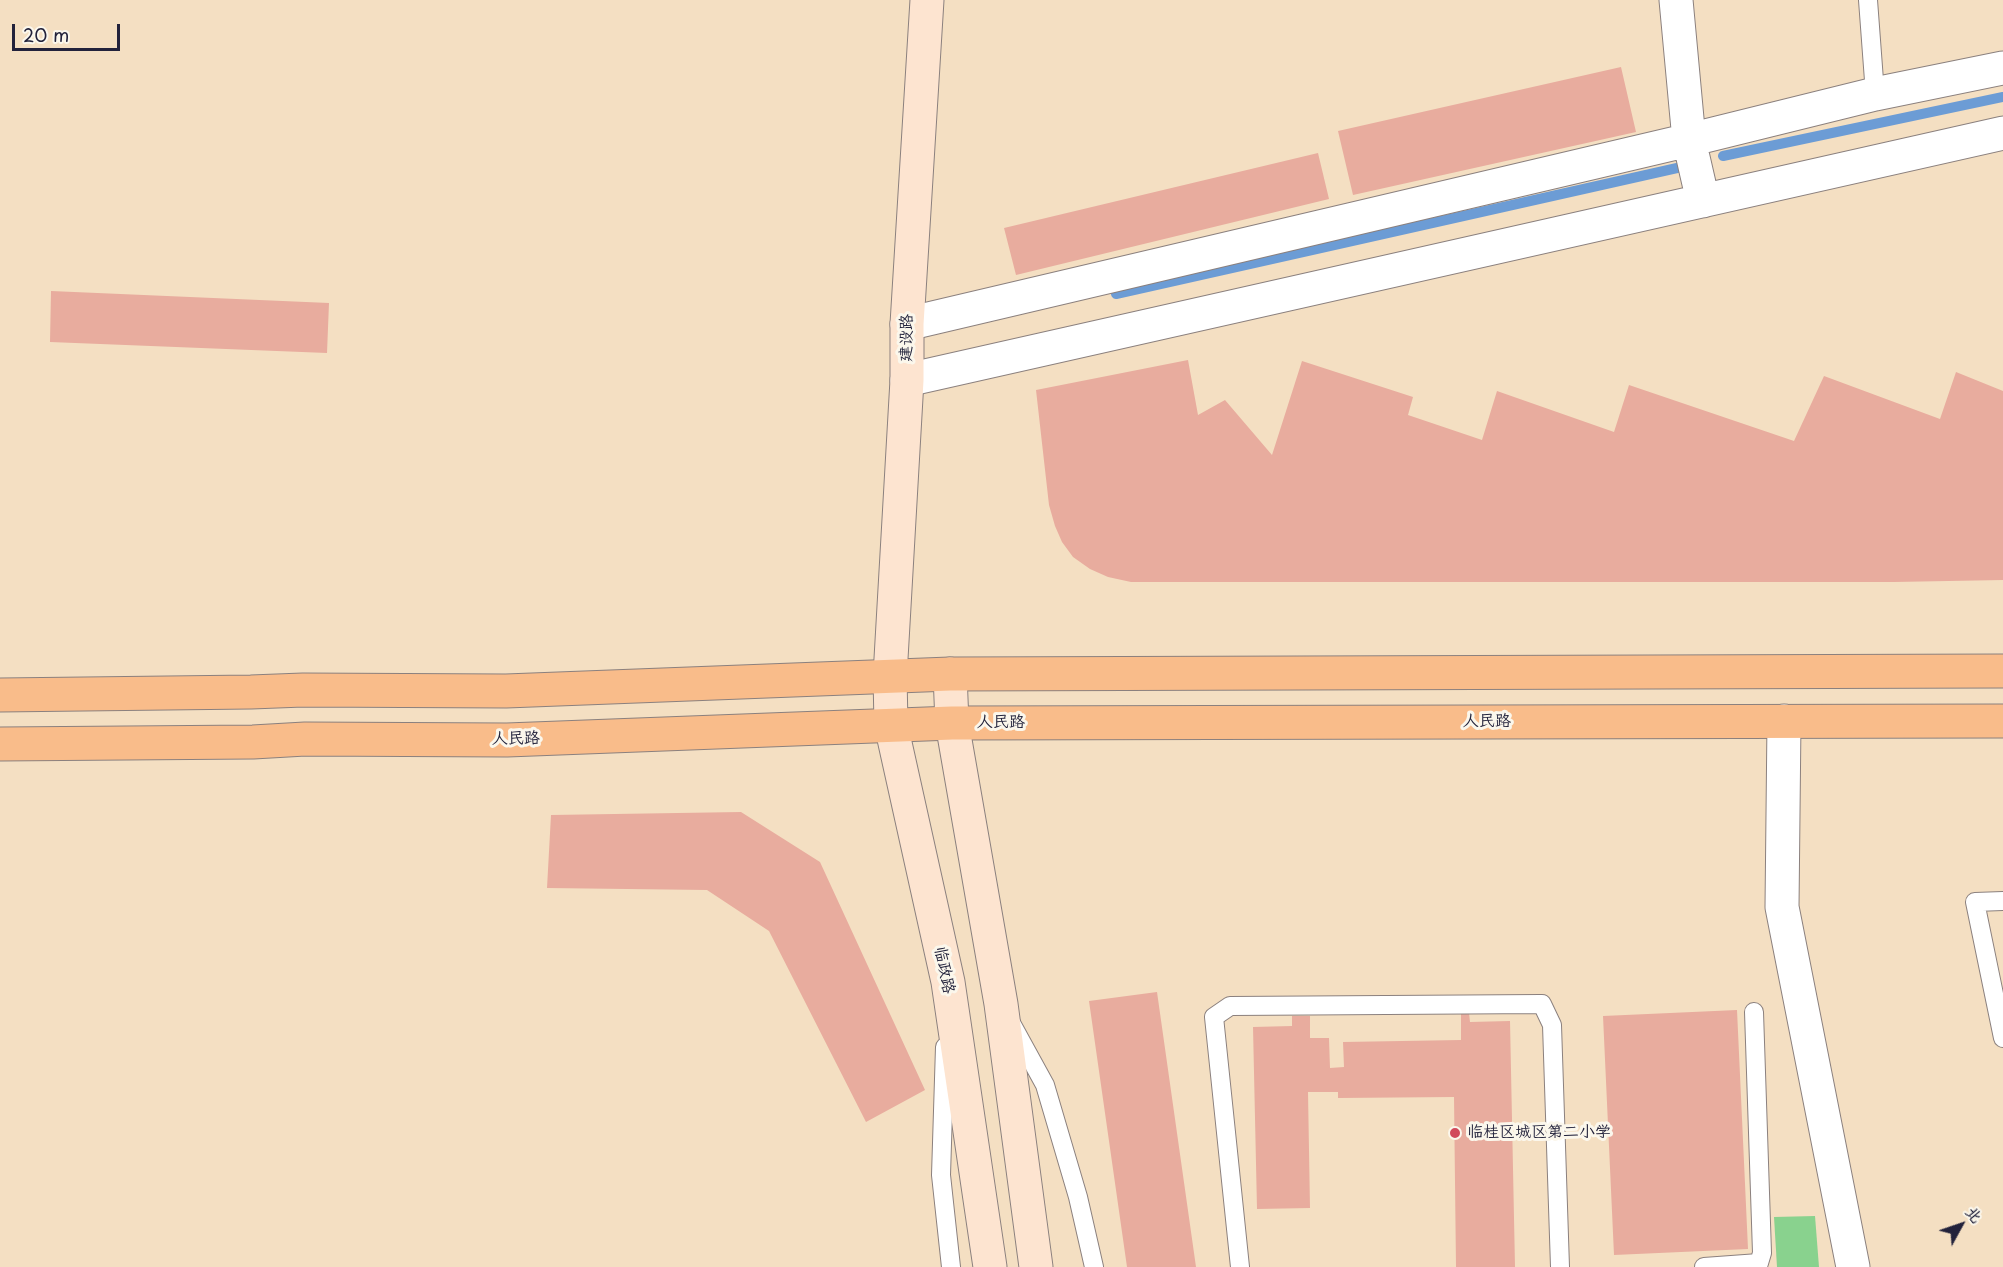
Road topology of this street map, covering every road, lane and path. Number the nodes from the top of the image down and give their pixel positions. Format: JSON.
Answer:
{"nodes":[{"id":1,"x":927,"y":0,"type":"edge"},
{"id":2,"x":1676,"y":0,"type":"edge"},
{"id":3,"x":1868,"y":0,"type":"edge"},
{"id":4,"x":2003,"y":68,"type":"edge"},
{"id":5,"x":1875,"y":94,"type":"junction"},
{"id":6,"x":2003,"y":133,"type":"edge"},
{"id":7,"x":1689,"y":140,"type":"junction"},
{"id":8,"x":1703,"y":201,"type":"junction"},
{"id":9,"x":907,"y":324,"type":"junction"},
{"id":10,"x":907,"y":380,"type":"junction"},
{"id":11,"x":2003,"y":671,"type":"edge"},
{"id":12,"x":950,"y":674,"type":"junction"},
{"id":13,"x":890,"y":676,"type":"junction"},
{"id":14,"x":0,"y":694,"type":"edge"},
{"id":15,"x":2003,"y":721,"type":"edge"},
{"id":16,"x":1784,"y":722,"type":"junction"},
{"id":17,"x":952,"y":723,"type":"junction"},
{"id":18,"x":891,"y":725,"type":"junction"},
{"id":19,"x":0,"y":744,"type":"edge"},
{"id":20,"x":2003,"y":901,"type":"edge"},
{"id":21,"x":948,"y":982,"type":"junction"},
{"id":22,"x":1001,"y":1004,"type":"junction"},
{"id":23,"x":1754,"y":1012,"type":"dead end"},
{"id":24,"x":2003,"y":1038,"type":"edge"},
{"id":25,"x":951,"y":1267,"type":"edge"},
{"id":26,"x":990,"y":1267,"type":"edge"},
{"id":27,"x":1036,"y":1267,"type":"edge"},
{"id":28,"x":1094,"y":1267,"type":"edge"},
{"id":29,"x":1240,"y":1267,"type":"edge"},
{"id":30,"x":1560,"y":1267,"type":"edge"},
{"id":31,"x":1704,"y":1267,"type":"edge"},
{"id":32,"x":1853,"y":1267,"type":"edge"}],
"edges":[{"from":1,"to":9,"type":"main road","name":"建设路"},
{"from":2,"to":7,"type":"street"},
{"from":3,"to":5,"type":"lane"},
{"from":4,"to":5,"type":"street"},
{"from":5,"to":7,"type":"street"},
{"from":6,"to":8,"type":"street"},
{"from":7,"to":8,"type":"street"},
{"from":7,"to":9,"type":"street"},
{"from":8,"to":10,"type":"street"},
{"from":9,"to":10,"type":"main road","name":"建设路"},
{"from":10,"to":13,"type":"main road","name":"建设路"},
{"from":11,"to":12,"type":"main road"},
{"from":12,"to":13,"type":"main road"},
{"from":12,"to":17,"type":"main road"},
{"from":13,"to":14,"type":"main road"},
{"from":13,"to":18,"type":"main road","name":"临政路"},
{"from":15,"to":16,"type":"main road","name":"人民路"},
{"from":16,"to":17,"type":"main road","name":"人民路"},
{"from":16,"to":32,"type":"street"},
{"from":17,"to":18,"type":"main road","name":"人民路"},
{"from":17,"to":22,"type":"main road"},
{"from":18,"to":19,"type":"main road","name":"人民路"},
{"from":18,"to":21,"type":"main road","name":"临政路"},
{"from":20,"to":24,"type":"lane"},
{"from":21,"to":25,"type":"lane"},
{"from":21,"to":26,"type":"main road","name":"临政路"},
{"from":22,"to":27,"type":"main road"},
{"from":22,"to":28,"type":"lane"},
{"from":23,"to":31,"type":"lane"},
{"from":29,"to":30,"type":"lane"}]}
